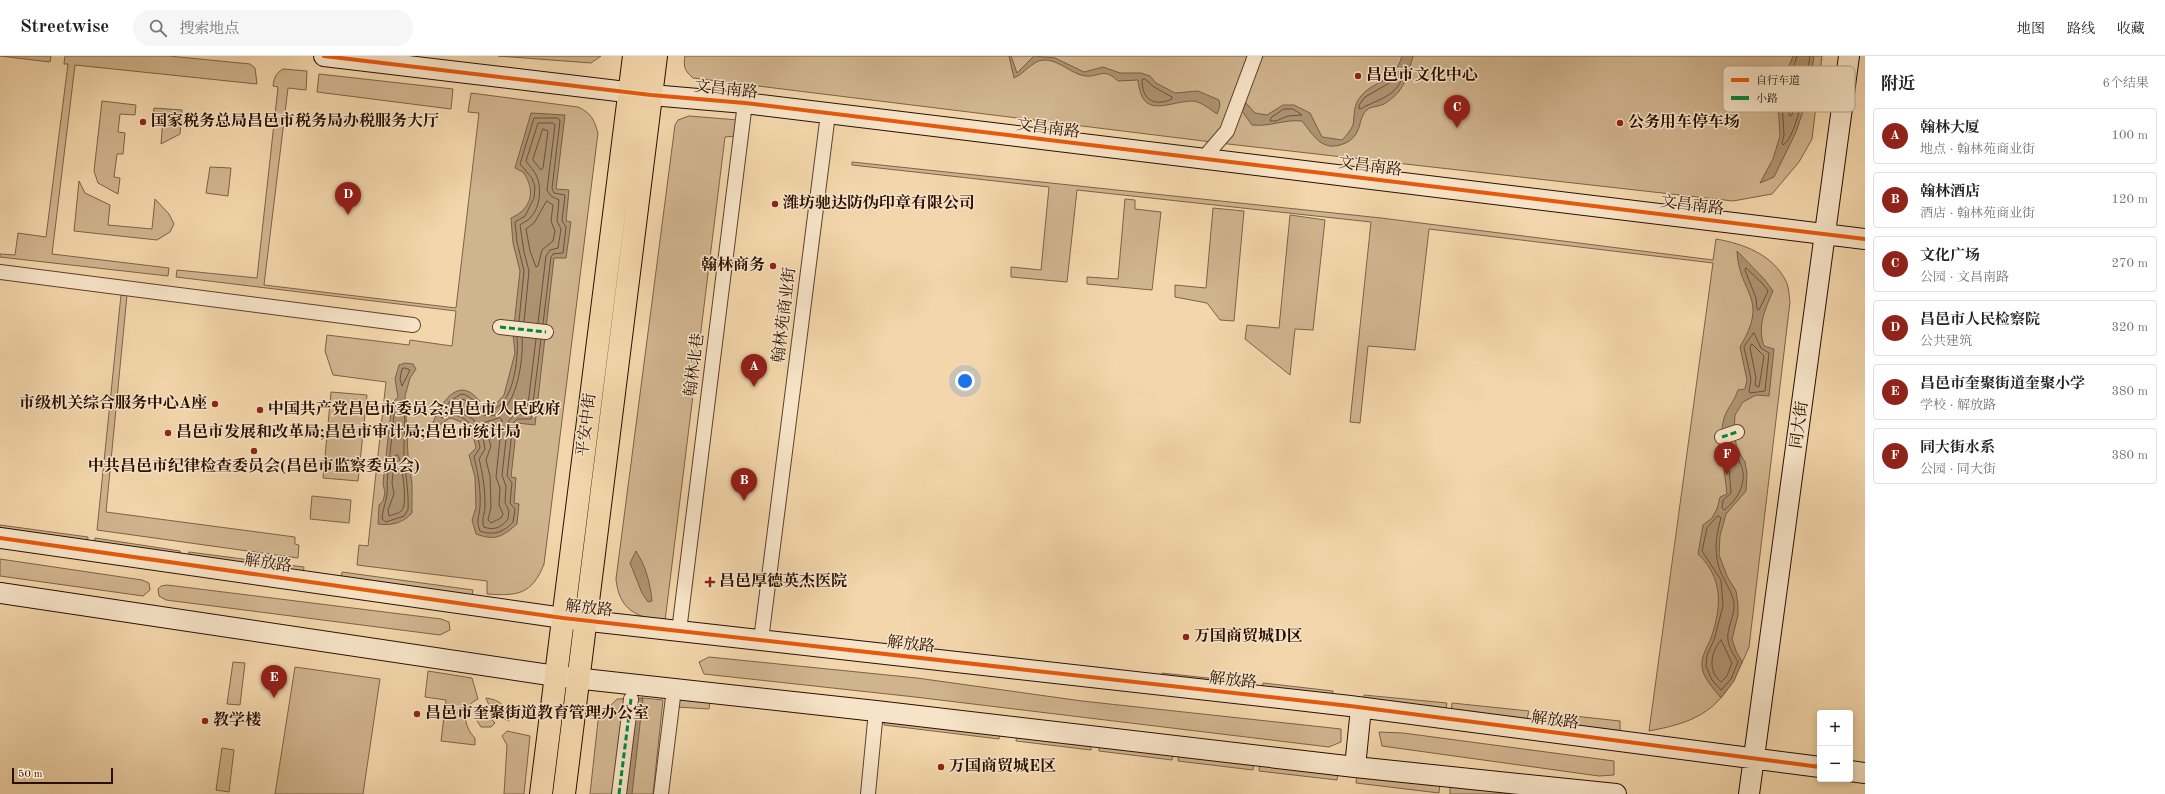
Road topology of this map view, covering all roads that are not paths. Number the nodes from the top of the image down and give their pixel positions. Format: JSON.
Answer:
{"nodes":[{"id":1,"x":324,"y":56,"type":"edge"},
{"id":2,"x":634,"y":56,"type":"edge"},
{"id":3,"x":656,"y":56,"type":"edge"},
{"id":4,"x":1255,"y":56,"type":"edge"},
{"id":5,"x":1849,"y":56,"type":"edge"},
{"id":6,"x":1848,"y":66,"type":"edge"},
{"id":7,"x":629,"y":92,"type":"junction"},
{"id":8,"x":651,"y":95,"type":"junction"},
{"id":9,"x":745,"y":103,"type":"junction"},
{"id":10,"x":1842,"y":112,"type":"edge"},
{"id":11,"x":828,"y":114,"type":"junction"},
{"id":12,"x":1202,"y":160,"type":"junction"},
{"id":13,"x":1826,"y":234,"type":"junction"},
{"id":14,"x":1865,"y":239,"type":"edge"},
{"id":15,"x":0,"y":272,"type":"edge"},
{"id":16,"x":413,"y":325,"type":"dead end"},
{"id":17,"x":507,"y":328,"type":"dead end"},
{"id":18,"x":546,"y":332,"type":"dead end"},
{"id":19,"x":1738,"y":432,"type":"dead end"},
{"id":20,"x":1722,"y":437,"type":"dead end"},
{"id":21,"x":0,"y":538,"type":"edge"},
{"id":22,"x":0,"y":593,"type":"edge"},
{"id":23,"x":563,"y":618,"type":"junction"},
{"id":24,"x":586,"y":620,"type":"junction"},
{"id":25,"x":679,"y":631,"type":"junction"},
{"id":26,"x":761,"y":640,"type":"junction"},
{"id":27,"x":556,"y":676,"type":"junction"},
{"id":28,"x":578,"y":678,"type":"junction"},
{"id":29,"x":674,"y":689,"type":"junction"},
{"id":30,"x":630,"y":699,"type":"dead end"},
{"id":31,"x":1361,"y":708,"type":"junction"},
{"id":32,"x":876,"y":711,"type":"junction"},
{"id":33,"x":1754,"y":758,"type":"junction"},
{"id":34,"x":1355,"y":767,"type":"junction"},
{"id":35,"x":1817,"y":767,"type":"edge"},
{"id":36,"x":1853,"y":771,"type":"edge"},
{"id":37,"x":1865,"y":773,"type":"edge"},
{"id":38,"x":541,"y":794,"type":"edge"},
{"id":39,"x":564,"y":794,"type":"edge"},
{"id":40,"x":619,"y":794,"type":"edge"},
{"id":41,"x":662,"y":794,"type":"edge"},
{"id":42,"x":868,"y":794,"type":"edge"},
{"id":43,"x":1616,"y":794,"type":"edge"},
{"id":44,"x":1749,"y":794,"type":"edge"}],
"edges":[{"from":1,"to":7,"type":"street","name":"文昌南路"},
{"from":2,"to":7,"type":"main road","name":"平安中街"},
{"from":3,"to":8,"type":"main road","name":"平安中街"},
{"from":4,"to":12,"type":"street"},
{"from":5,"to":6,"type":"street","name":"同大街"},
{"from":7,"to":8,"type":"street","name":"文昌南路"},
{"from":7,"to":23,"type":"main road","name":"平安中街"},
{"from":8,"to":9,"type":"street","name":"文昌南路"},
{"from":8,"to":24,"type":"main road","name":"平安中街"},
{"from":9,"to":11,"type":"street","name":"文昌南路"},
{"from":9,"to":25,"type":"street","name":"翰林北巷"},
{"from":10,"to":13,"type":"street","name":"同大街"},
{"from":11,"to":12,"type":"street","name":"文昌南路"},
{"from":11,"to":26,"type":"street","name":"翰林苑商业街"},
{"from":12,"to":13,"type":"street","name":"文昌南路"},
{"from":13,"to":14,"type":"street","name":"文昌南路"},
{"from":13,"to":33,"type":"street","name":"同大街"},
{"from":15,"to":16,"type":"street"},
{"from":17,"to":18,"type":"street"},
{"from":19,"to":20,"type":"street"},
{"from":21,"to":23,"type":"street","name":"解放路"},
{"from":22,"to":27,"type":"street"},
{"from":23,"to":24,"type":"street","name":"解放路"},
{"from":23,"to":27,"type":"main road","name":"平安中街"},
{"from":24,"to":25,"type":"street","name":"解放路"},
{"from":24,"to":28,"type":"main road","name":"平安中街"},
{"from":25,"to":26,"type":"street","name":"解放路"},
{"from":26,"to":31,"type":"street","name":"解放路"},
{"from":27,"to":28,"type":"street"},
{"from":27,"to":38,"type":"main road","name":"平安中街"},
{"from":28,"to":29,"type":"street"},
{"from":28,"to":39,"type":"main road","name":"平安中街"},
{"from":29,"to":32,"type":"street"},
{"from":29,"to":41,"type":"street"},
{"from":30,"to":40,"type":"street"},
{"from":31,"to":33,"type":"street","name":"解放路"},
{"from":31,"to":34,"type":"street"},
{"from":32,"to":34,"type":"street"},
{"from":32,"to":42,"type":"street"},
{"from":33,"to":35,"type":"street","name":"解放路"},
{"from":33,"to":44,"type":"street","name":"同大街"},
{"from":34,"to":43,"type":"street"},
{"from":36,"to":37,"type":"street"}]}
